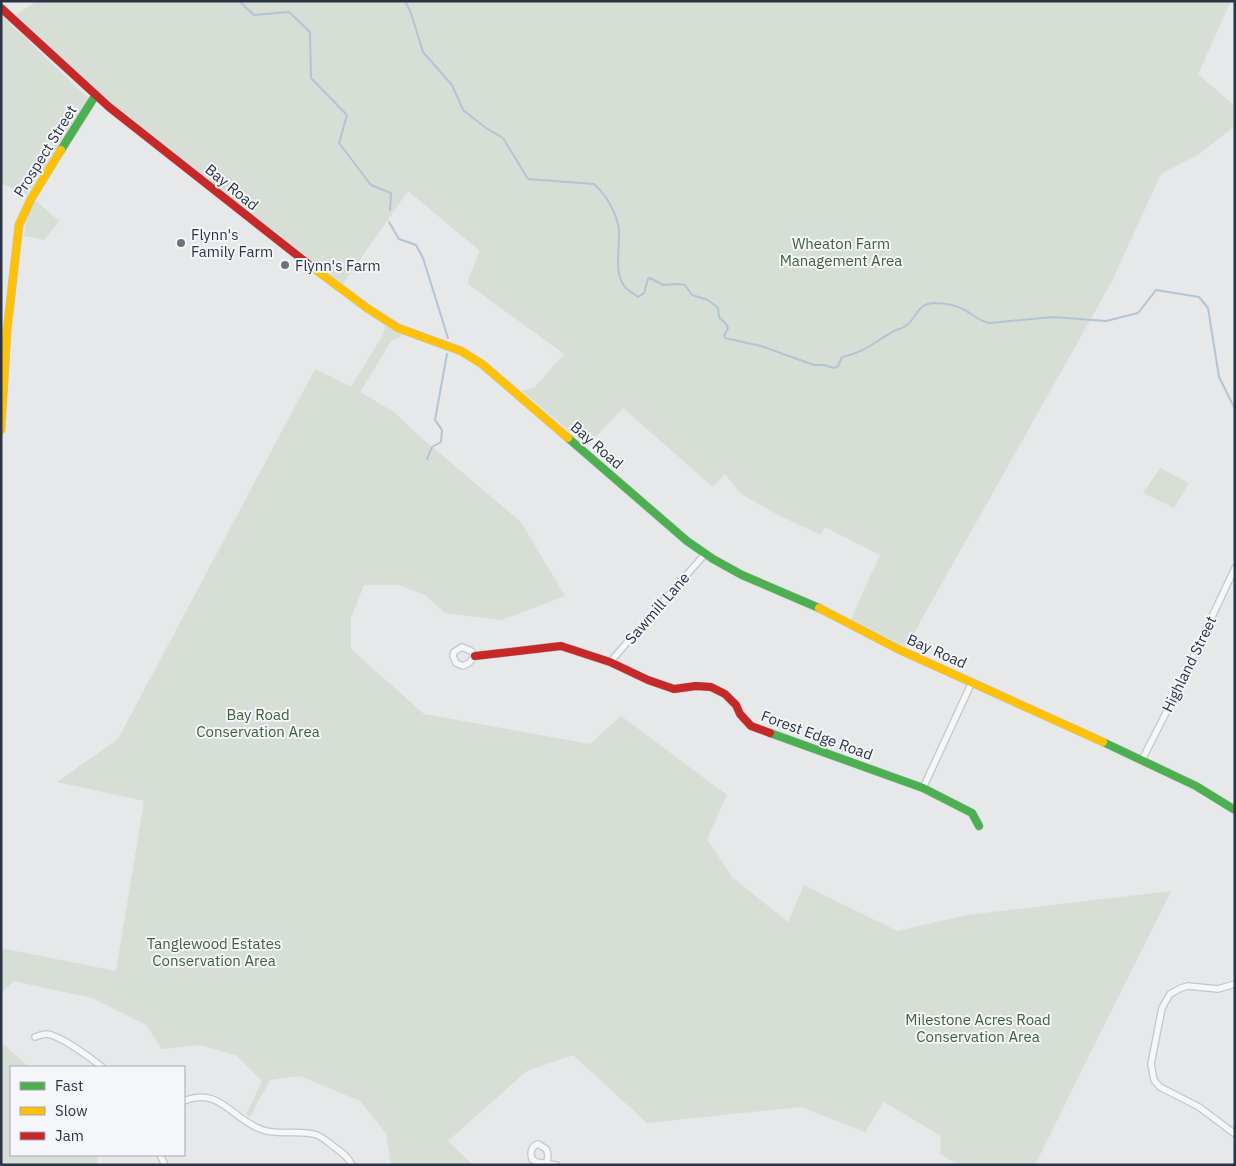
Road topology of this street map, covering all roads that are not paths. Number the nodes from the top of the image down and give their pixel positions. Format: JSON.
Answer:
{"nodes":[{"id":1,"x":1,"y":8,"type":"edge"},
{"id":2,"x":95,"y":96,"type":"junction"},
{"id":3,"x":1,"y":430,"type":"edge"},
{"id":4,"x":705,"y":554,"type":"junction"},
{"id":5,"x":1235,"y":568,"type":"edge"},
{"id":6,"x":475,"y":656,"type":"dead end"},
{"id":7,"x":610,"y":662,"type":"junction"},
{"id":8,"x":972,"y":682,"type":"junction"},
{"id":9,"x":1142,"y":760,"type":"junction"},
{"id":10,"x":923,"y":788,"type":"junction"},
{"id":11,"x":1235,"y":810,"type":"edge"},
{"id":12,"x":979,"y":826,"type":"dead end"},
{"id":13,"x":1235,"y":984,"type":"edge"},
{"id":14,"x":35,"y":1037,"type":"dead end"},
{"id":15,"x":101,"y":1066,"type":"edge"},
{"id":16,"x":185,"y":1101,"type":"edge"},
{"id":17,"x":1235,"y":1134,"type":"edge"},
{"id":18,"x":547,"y":1163,"type":"dead end"},
{"id":19,"x":352,"y":1165,"type":"edge"},
{"id":20,"x":556,"y":1165,"type":"edge"}],
"edges":[{"from":1,"to":2,"type":"main road","name":"Bay Road"},
{"from":2,"to":3,"type":"main road","name":"Prospect Street"},
{"from":2,"to":4,"type":"main road","name":"Bay Road"},
{"from":4,"to":7,"type":"street","name":"Sawmill Lane"},
{"from":4,"to":8,"type":"main road","name":"Bay Road"},
{"from":5,"to":9,"type":"street","name":"Highland Street"},
{"from":6,"to":7,"type":"main road","name":"Forest Edge Road"},
{"from":7,"to":10,"type":"main road","name":"Forest Edge Road"},
{"from":8,"to":9,"type":"main road","name":"Bay Road"},
{"from":8,"to":10,"type":"street"},
{"from":9,"to":11,"type":"main road","name":"Bay Road"},
{"from":10,"to":12,"type":"main road","name":"Forest Edge Road"},
{"from":13,"to":17,"type":"street"},
{"from":14,"to":15,"type":"street"},
{"from":16,"to":19,"type":"street"},
{"from":18,"to":20,"type":"street"}]}
